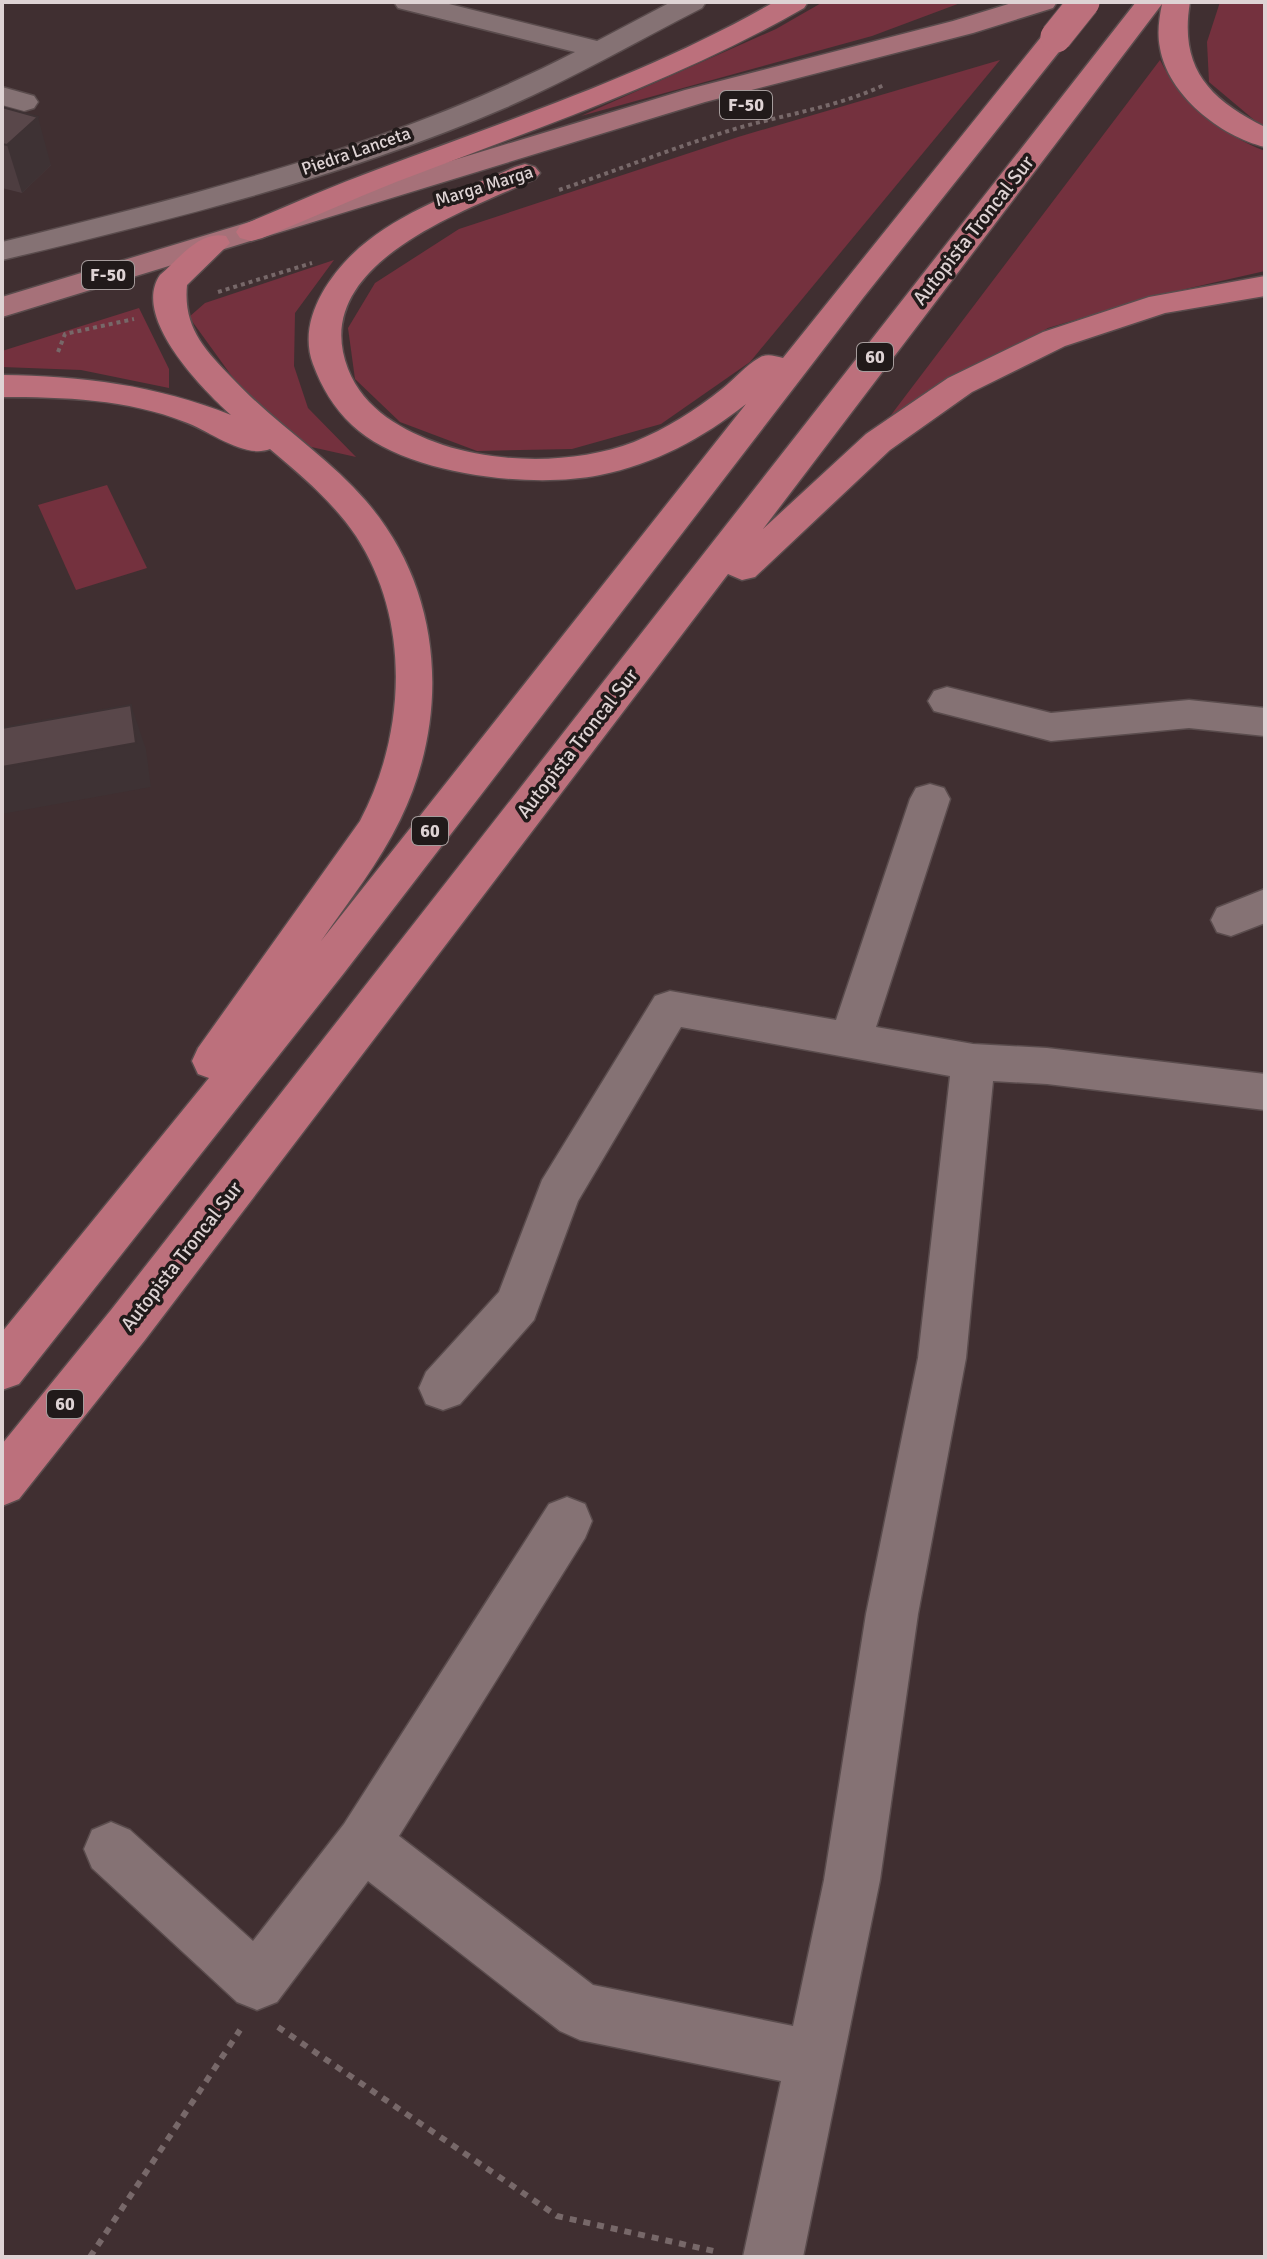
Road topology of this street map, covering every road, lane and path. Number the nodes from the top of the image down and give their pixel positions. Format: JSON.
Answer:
{"nodes":[{"id":1,"x":408,"y":2,"type":"edge"},
{"id":2,"x":692,"y":2,"type":"edge"},
{"id":3,"x":794,"y":2,"type":"edge"},
{"id":4,"x":1043,"y":2,"type":"edge"},
{"id":5,"x":1084,"y":2,"type":"edge"},
{"id":6,"x":1150,"y":2,"type":"edge"},
{"id":7,"x":1176,"y":2,"type":"edge"},
{"id":8,"x":963,"y":27,"type":"junction"},
{"id":9,"x":597,"y":49,"type":"junction"},
{"id":10,"x":1265,"y":138,"type":"edge"},
{"id":11,"x":525,"y":173,"type":"junction"},
{"id":12,"x":251,"y":232,"type":"junction"},
{"id":13,"x":215,"y":243,"type":"junction"},
{"id":14,"x":2,"y":251,"type":"edge"},
{"id":15,"x":171,"y":282,"type":"junction"},
{"id":16,"x":1265,"y":286,"type":"edge"},
{"id":17,"x":852,"y":291,"type":"junction"},
{"id":18,"x":2,"y":307,"type":"edge"},
{"id":19,"x":2,"y":336,"type":"edge"},
{"id":20,"x":2,"y":386,"type":"edge"},
{"id":21,"x":323,"y":478,"type":"junction"},
{"id":22,"x":947,"y":701,"type":"dead end"},
{"id":23,"x":601,"y":713,"type":"junction"},
{"id":24,"x":1265,"y":722,"type":"edge"},
{"id":25,"x":930,"y":799,"type":"dead end"},
{"id":26,"x":851,"y":1039,"type":"junction"},
{"id":27,"x":973,"y":1062,"type":"junction"},
{"id":28,"x":1265,"y":1092,"type":"edge"},
{"id":29,"x":2,"y":1360,"type":"edge"},
{"id":30,"x":2,"y":1368,"type":"edge"},
{"id":31,"x":443,"y":1388,"type":"dead end"},
{"id":32,"x":2,"y":1482,"type":"edge"},
{"id":33,"x":567,"y":1521,"type":"dead end"},
{"id":34,"x":363,"y":1843,"type":"junction"},
{"id":35,"x":111,"y":1849,"type":"dead end"},
{"id":36,"x":266,"y":2019,"type":"dead end"},
{"id":37,"x":244,"y":2023,"type":"dead end"},
{"id":38,"x":814,"y":2059,"type":"junction"},
{"id":39,"x":750,"y":2255,"type":"edge"},
{"id":40,"x":90,"y":2257,"type":"edge"}],
"edges":[{"from":1,"to":9,"type":"street"},
{"from":2,"to":9,"type":"street","name":"Piedra Lanceta"},
{"from":3,"to":12,"type":"highway"},
{"from":4,"to":8,"type":"main road","name":"Marga Marga"},
{"from":5,"to":17,"type":"highway","number":"60","bridge":true},
{"from":6,"to":23,"type":"highway","name":"Autopista Troncal Sur","number":"60"},
{"from":7,"to":10,"type":"highway"},
{"from":8,"to":11,"type":"main road","name":"Marga Marga","number":"F-50"},
{"from":8,"to":12,"type":"main road","name":"Marga Marga","number":"F-50"},
{"from":9,"to":14,"type":"street","name":"Piedra Lanceta"},
{"from":11,"to":15,"type":"main road","name":"Marga Marga","number":"F-50"},
{"from":11,"to":17,"type":"highway"},
{"from":12,"to":13,"type":"main road","name":"Marga Marga","number":"F-50"},
{"from":13,"to":15,"type":"highway"},
{"from":13,"to":18,"type":"main road","name":"Marga Marga","number":"F-50"},
{"from":15,"to":19,"type":"main road","name":"Marga Marga","number":"F-50"},
{"from":15,"to":21,"type":"highway"},
{"from":16,"to":23,"type":"highway"},
{"from":17,"to":30,"type":"highway","number":"60"},
{"from":20,"to":21,"type":"highway"},
{"from":21,"to":29,"type":"highway"},
{"from":22,"to":24,"type":"street"},
{"from":23,"to":32,"type":"highway","name":"Autopista Troncal Sur","number":"60"},
{"from":25,"to":26,"type":"street"},
{"from":26,"to":27,"type":"street"},
{"from":26,"to":31,"type":"street"},
{"from":27,"to":28,"type":"street"},
{"from":27,"to":38,"type":"street"},
{"from":33,"to":34,"type":"street"},
{"from":34,"to":35,"type":"street"},
{"from":34,"to":38,"type":"street"},
{"from":36,"to":39,"type":"path"},
{"from":37,"to":40,"type":"path"},
{"from":38,"to":39,"type":"street"}]}
